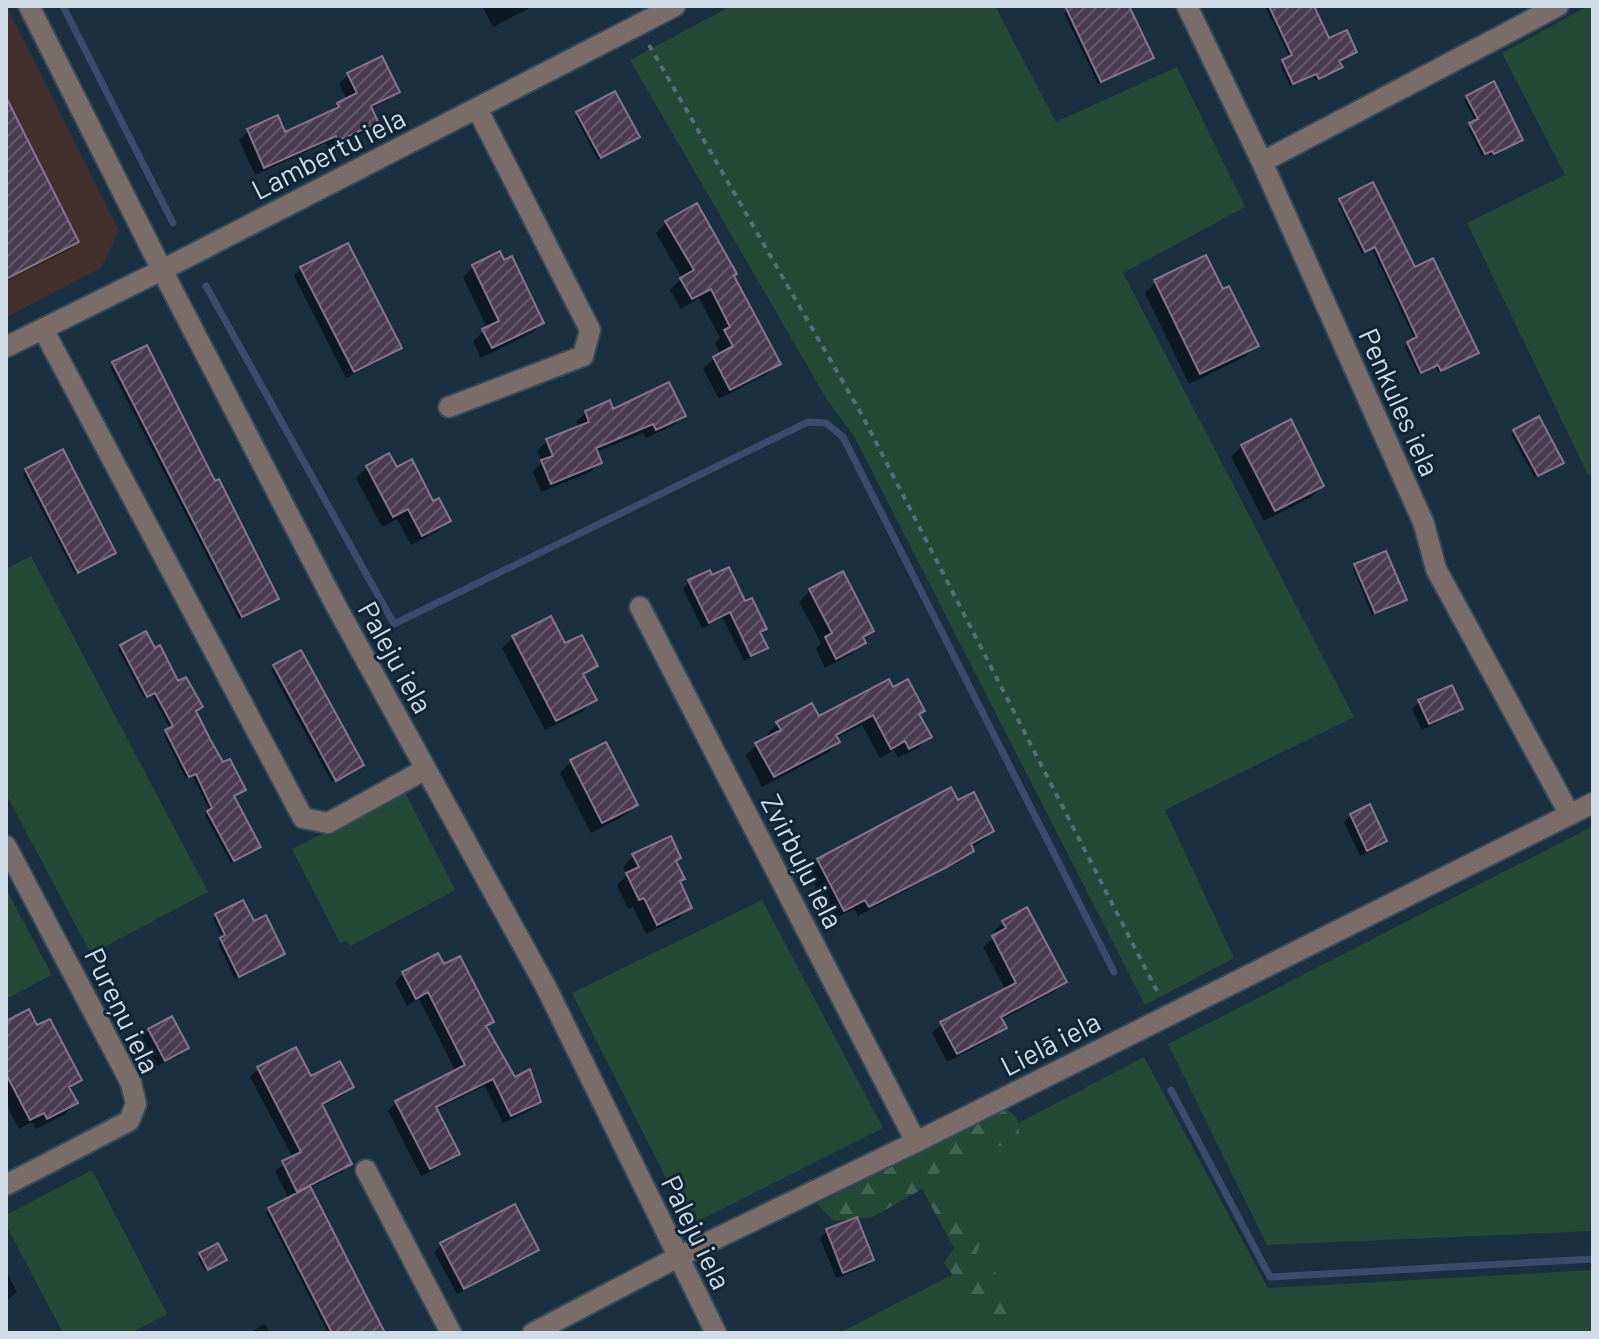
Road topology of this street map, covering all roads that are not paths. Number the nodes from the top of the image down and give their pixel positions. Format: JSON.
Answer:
{"nodes":[{"id":1,"x":29,"y":6,"type":"edge"},
{"id":2,"x":675,"y":6,"type":"edge"},
{"id":3,"x":1187,"y":6,"type":"edge"},
{"id":4,"x":1558,"y":6,"type":"edge"},
{"id":5,"x":477,"y":108,"type":"junction"},
{"id":6,"x":1262,"y":162,"type":"junction"},
{"id":7,"x":162,"y":270,"type":"junction"},
{"id":8,"x":43,"y":329,"type":"junction"},
{"id":9,"x":6,"y":347,"type":"edge"},
{"id":10,"x":449,"y":407,"type":"dead end"},
{"id":11,"x":640,"y":607,"type":"dead end"},
{"id":12,"x":426,"y":769,"type":"junction"},
{"id":13,"x":1593,"y":803,"type":"edge"},
{"id":14,"x":1570,"y":815,"type":"junction"},
{"id":15,"x":6,"y":846,"type":"edge"},
{"id":16,"x":916,"y":1142,"type":"junction"},
{"id":17,"x":366,"y":1170,"type":"dead end"},
{"id":18,"x":6,"y":1185,"type":"edge"},
{"id":19,"x":678,"y":1257,"type":"junction"},
{"id":20,"x":451,"y":1333,"type":"edge"},
{"id":21,"x":533,"y":1333,"type":"edge"},
{"id":22,"x":716,"y":1333,"type":"edge"}],
"edges":[{"from":1,"to":7,"type":"street","name":"Paleju iela"},
{"from":2,"to":5,"type":"street","name":"Lambertu iela"},
{"from":3,"to":6,"type":"street","name":"Penkules iela"},
{"from":4,"to":6,"type":"street"},
{"from":5,"to":7,"type":"street","name":"Lambertu iela"},
{"from":5,"to":10,"type":"street"},
{"from":6,"to":14,"type":"street","name":"Penkules iela"},
{"from":7,"to":8,"type":"street","name":"Lambertu iela"},
{"from":7,"to":12,"type":"street","name":"Paleju iela"},
{"from":8,"to":9,"type":"street","name":"Lambertu iela"},
{"from":8,"to":12,"type":"street"},
{"from":11,"to":16,"type":"street","name":"Zvirbuļu iela"},
{"from":12,"to":19,"type":"street","name":"Paleju iela"},
{"from":13,"to":14,"type":"street","name":"Lielā iela"},
{"from":14,"to":16,"type":"street","name":"Lielā iela"},
{"from":15,"to":18,"type":"street","name":"Pureņu iela"},
{"from":16,"to":19,"type":"street","name":"Lielā iela"},
{"from":17,"to":20,"type":"street"},
{"from":19,"to":21,"type":"street","name":"Lielā iela"},
{"from":19,"to":22,"type":"street","name":"Paleju iela"}]}
